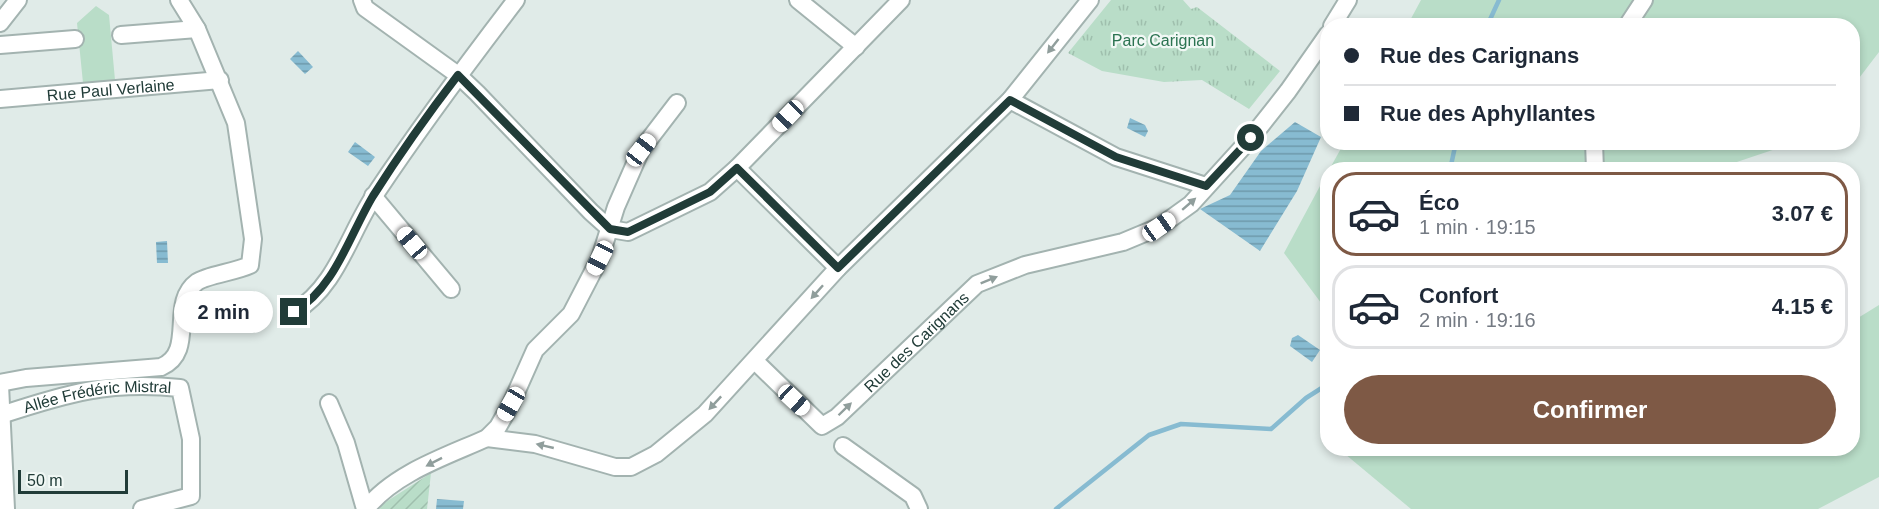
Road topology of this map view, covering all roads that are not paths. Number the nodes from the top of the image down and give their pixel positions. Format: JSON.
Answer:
{"nodes":[{"id":1,"x":18,"y":0,"type":"edge"},
{"id":2,"x":179,"y":0,"type":"edge"},
{"id":3,"x":362,"y":0,"type":"edge"},
{"id":4,"x":516,"y":0,"type":"edge"},
{"id":5,"x":798,"y":0,"type":"edge"},
{"id":6,"x":902,"y":0,"type":"edge"},
{"id":7,"x":1090,"y":0,"type":"edge"},
{"id":8,"x":1348,"y":0,"type":"edge"},
{"id":9,"x":1644,"y":0,"type":"edge"},
{"id":10,"x":1337,"y":18,"type":"edge"},
{"id":11,"x":1632,"y":18,"type":"edge"},
{"id":12,"x":0,"y":22,"type":"edge"},
{"id":13,"x":197,"y":29,"type":"junction"},
{"id":14,"x":121,"y":35,"type":"dead end"},
{"id":15,"x":75,"y":39,"type":"dead end"},
{"id":16,"x":0,"y":45,"type":"edge"},
{"id":17,"x":1320,"y":45,"type":"edge"},
{"id":18,"x":856,"y":47,"type":"junction"},
{"id":19,"x":458,"y":75,"type":"junction"},
{"id":20,"x":220,"y":80,"type":"junction"},
{"id":21,"x":0,"y":99,"type":"edge"},
{"id":22,"x":1010,"y":100,"type":"junction"},
{"id":23,"x":677,"y":103,"type":"dead end"},
{"id":24,"x":737,"y":168,"type":"junction"},
{"id":25,"x":1206,"y":186,"type":"junction"},
{"id":26,"x":374,"y":196,"type":"junction"},
{"id":27,"x":610,"y":229,"type":"junction"},
{"id":28,"x":838,"y":268,"type":"junction"},
{"id":29,"x":451,"y":289,"type":"dead end"},
{"id":30,"x":294,"y":312,"type":"dead end"},
{"id":31,"x":756,"y":361,"type":"junction"},
{"id":32,"x":0,"y":384,"type":"edge"},
{"id":33,"x":329,"y":403,"type":"dead end"},
{"id":34,"x":1,"y":415,"type":"edge"},
{"id":35,"x":487,"y":438,"type":"junction"},
{"id":36,"x":843,"y":446,"type":"dead end"},
{"id":37,"x":6,"y":509,"type":"edge"},
{"id":38,"x":142,"y":509,"type":"edge"},
{"id":39,"x":366,"y":509,"type":"edge"},
{"id":40,"x":919,"y":509,"type":"edge"}],
"edges":[{"from":1,"to":12,"type":"street"},
{"from":2,"to":13,"type":"street"},
{"from":3,"to":19,"type":"street"},
{"from":4,"to":19,"type":"street"},
{"from":5,"to":18,"type":"street"},
{"from":6,"to":18,"type":"street"},
{"from":7,"to":22,"type":"street","one_way":true},
{"from":8,"to":10,"type":"street"},
{"from":9,"to":11,"type":"street"},
{"from":13,"to":14,"type":"street"},
{"from":13,"to":20,"type":"street"},
{"from":15,"to":16,"type":"street"},
{"from":17,"to":25,"type":"street","name":"Rue des Carignans"},
{"from":18,"to":24,"type":"street"},
{"from":19,"to":26,"type":"street"},
{"from":19,"to":27,"type":"street"},
{"from":20,"to":21,"type":"street","name":"Rue Paul Verlaine"},
{"from":20,"to":32,"type":"street"},
{"from":22,"to":25,"type":"street"},
{"from":22,"to":28,"type":"street"},
{"from":23,"to":27,"type":"street"},
{"from":24,"to":27,"type":"street"},
{"from":24,"to":28,"type":"street"},
{"from":31,"to":25,"type":"street","name":"Rue des Carignans","one_way":true},
{"from":26,"to":29,"type":"street"},
{"from":26,"to":30,"type":"street"},
{"from":27,"to":35,"type":"street"},
{"from":28,"to":31,"type":"street","one_way":true},
{"from":31,"to":35,"type":"street","one_way":true},
{"from":32,"to":34,"type":"street"},
{"from":33,"to":39,"type":"street"},
{"from":34,"to":37,"type":"street"},
{"from":34,"to":38,"type":"street","name":"Allée Frédéric Mistral"},
{"from":35,"to":39,"type":"street","one_way":true},
{"from":36,"to":40,"type":"street"}]}
